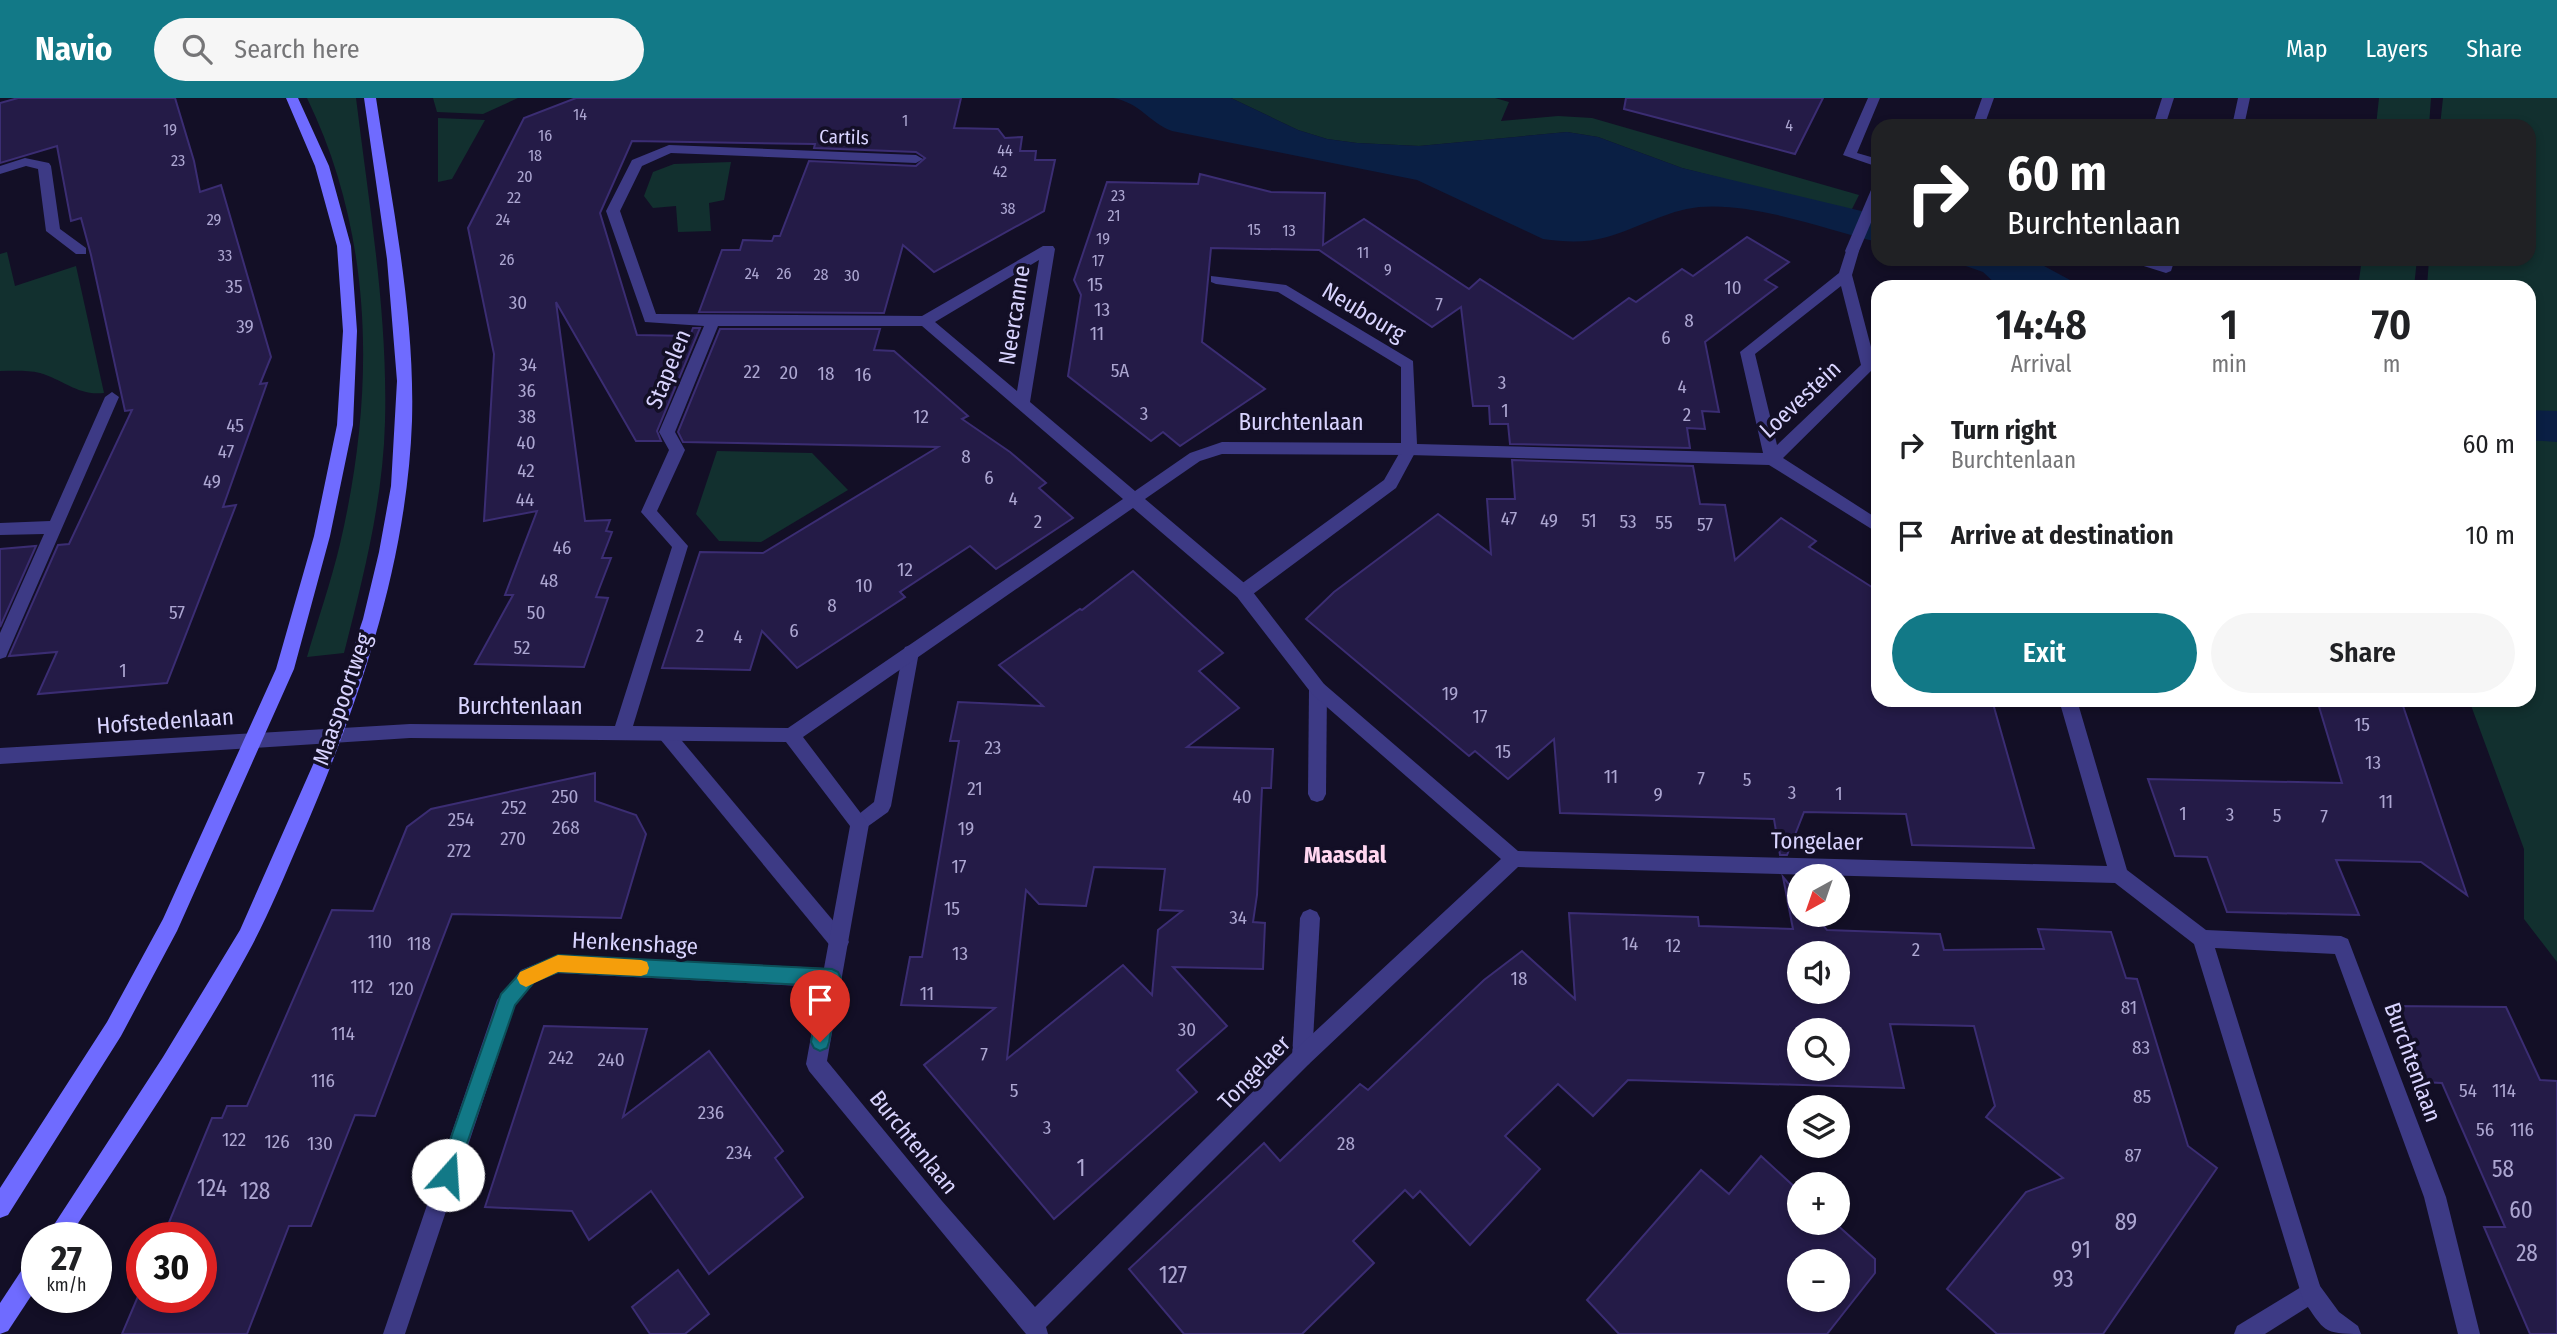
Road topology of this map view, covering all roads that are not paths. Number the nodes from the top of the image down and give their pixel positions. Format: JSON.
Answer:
{"nodes":[{"id":1,"x":292,"y":98,"type":"edge"},
{"id":2,"x":370,"y":98,"type":"edge"},
{"id":3,"x":1874,"y":98,"type":"edge"},
{"id":4,"x":1987,"y":98,"type":"edge"},
{"id":5,"x":2168,"y":98,"type":"edge"},
{"id":6,"x":2244,"y":98,"type":"edge"},
{"id":7,"x":1980,"y":119,"type":"edge"},
{"id":8,"x":2162,"y":119,"type":"edge"},
{"id":9,"x":2240,"y":119,"type":"edge"},
{"id":10,"x":771,"y":154,"type":"joint"},
{"id":11,"x":916,"y":159,"type":"dead end"},
{"id":12,"x":1871,"y":161,"type":"edge"},
{"id":13,"x":0,"y":170,"type":"edge"},
{"id":14,"x":1871,"y":206,"type":"edge"},
{"id":15,"x":81,"y":251,"type":"dead end"},
{"id":16,"x":1845,"y":275,"type":"junction"},
{"id":17,"x":1216,"y":279,"type":"dead end"},
{"id":18,"x":713,"y":320,"type":"junction"},
{"id":19,"x":925,"y":321,"type":"junction"},
{"id":20,"x":112,"y":397,"type":"dead end"},
{"id":21,"x":1022,"y":405,"type":"junction"},
{"id":22,"x":1409,"y":449,"type":"junction"},
{"id":23,"x":1772,"y":458,"type":"junction"},
{"id":24,"x":1135,"y":500,"type":"junction"},
{"id":25,"x":1871,"y":522,"type":"edge"},
{"id":26,"x":57,"y":527,"type":"junction"},
{"id":27,"x":0,"y":529,"type":"edge"},
{"id":28,"x":1243,"y":592,"type":"junction"},
{"id":29,"x":0,"y":652,"type":"edge"},
{"id":30,"x":911,"y":652,"type":"junction"},
{"id":31,"x":1318,"y":689,"type":"junction"},
{"id":32,"x":2070,"y":707,"type":"edge"},
{"id":33,"x":622,"y":732,"type":"junction"},
{"id":34,"x":666,"y":734,"type":"junction"},
{"id":35,"x":791,"y":735,"type":"junction"},
{"id":36,"x":333,"y":736,"type":"junction"},
{"id":37,"x":256,"y":740,"type":"junction"},
{"id":38,"x":0,"y":756,"type":"edge"},
{"id":39,"x":1317,"y":794,"type":"dead end"},
{"id":40,"x":860,"y":824,"type":"junction"},
{"id":41,"x":1514,"y":859,"type":"junction"},
{"id":42,"x":2119,"y":875,"type":"junction"},
{"id":43,"x":1310,"y":918,"type":"dead end"},
{"id":44,"x":2202,"y":939,"type":"junction"},
{"id":45,"x":839,"y":942,"type":"junction"},
{"id":46,"x":832,"y":978,"type":"junction"},
{"id":47,"x":1302,"y":1057,"type":"junction"},
{"id":48,"x":0,"y":1207,"type":"edge"},
{"id":49,"x":67,"y":1222,"type":"edge"},
{"id":50,"x":21,"y":1291,"type":"edge"},
{"id":51,"x":2311,"y":1292,"type":"junction"},
{"id":52,"x":0,"y":1323,"type":"edge"},
{"id":53,"x":1035,"y":1329,"type":"edge"},
{"id":54,"x":394,"y":1334,"type":"edge"},
{"id":55,"x":2245,"y":1334,"type":"edge"},
{"id":56,"x":2350,"y":1334,"type":"edge"},
{"id":57,"x":2469,"y":1334,"type":"edge"}],
"edges":[{"from":1,"to":37,"type":"main road"},
{"from":2,"to":36,"type":"main road","name":"Maaspoortweg"},
{"from":3,"to":12,"type":"street"},
{"from":4,"to":7,"type":"street"},
{"from":5,"to":8,"type":"street"},
{"from":6,"to":9,"type":"street"},
{"from":10,"to":11,"type":"street","name":"Cartils"},
{"from":10,"to":18,"type":"street","name":"Stapelen"},
{"from":13,"to":15,"type":"street"},
{"from":14,"to":16,"type":"street"},
{"from":16,"to":23,"type":"street","name":"Loevestein"},
{"from":16,"to":23,"type":"street","name":"Loevestein"},
{"from":17,"to":22,"type":"street","name":"Neubourg"},
{"from":18,"to":19,"type":"street"},
{"from":18,"to":33,"type":"street","name":"Stapelen"},
{"from":19,"to":21,"type":"street","name":"Neercanne"},
{"from":19,"to":21,"type":"street","name":"Neercanne"},
{"from":20,"to":26,"type":"street"},
{"from":21,"to":24,"type":"street","name":"Neercanne"},
{"from":22,"to":23,"type":"street","name":"Burchtenlaan"},
{"from":22,"to":24,"type":"street","name":"Burchtenlaan"},
{"from":22,"to":28,"type":"street"},
{"from":23,"to":25,"type":"street"},
{"from":24,"to":28,"type":"street"},
{"from":24,"to":30,"type":"street","name":"Burchtenlaan"},
{"from":26,"to":27,"type":"street"},
{"from":26,"to":29,"type":"street"},
{"from":28,"to":31,"type":"street"},
{"from":30,"to":35,"type":"street","name":"Burchtenlaan"},
{"from":30,"to":40,"type":"street"},
{"from":31,"to":39,"type":"street"},
{"from":31,"to":41,"type":"street"},
{"from":32,"to":42,"type":"street"},
{"from":33,"to":34,"type":"street","name":"Burchtenlaan"},
{"from":33,"to":36,"type":"street","name":"Burchtenlaan"},
{"from":34,"to":35,"type":"street","name":"Burchtenlaan"},
{"from":34,"to":45,"type":"street"},
{"from":35,"to":40,"type":"street"},
{"from":36,"to":37,"type":"street","name":"Hofstedenlaan"},
{"from":36,"to":49,"type":"main road","name":"Maaspoortweg"},
{"from":37,"to":38,"type":"street","name":"Hofstedenlaan"},
{"from":37,"to":48,"type":"main road"},
{"from":40,"to":45,"type":"street","name":"Burchtenlaan"},
{"from":41,"to":42,"type":"street","name":"Tongelaer"},
{"from":41,"to":47,"type":"street","name":"Tongelaer"},
{"from":42,"to":44,"type":"street"},
{"from":43,"to":47,"type":"street"},
{"from":44,"to":51,"type":"street"},
{"from":44,"to":57,"type":"street","name":"Burchtenlaan"},
{"from":45,"to":46,"type":"street","name":"Burchtenlaan"},
{"from":46,"to":53,"type":"street","name":"Burchtenlaan"},
{"from":46,"to":54,"type":"street","name":"Henkenshage"},
{"from":47,"to":53,"type":"street","name":"Tongelaer"},
{"from":50,"to":52,"type":"main road"},
{"from":51,"to":55,"type":"street"},
{"from":51,"to":56,"type":"street"}]}
